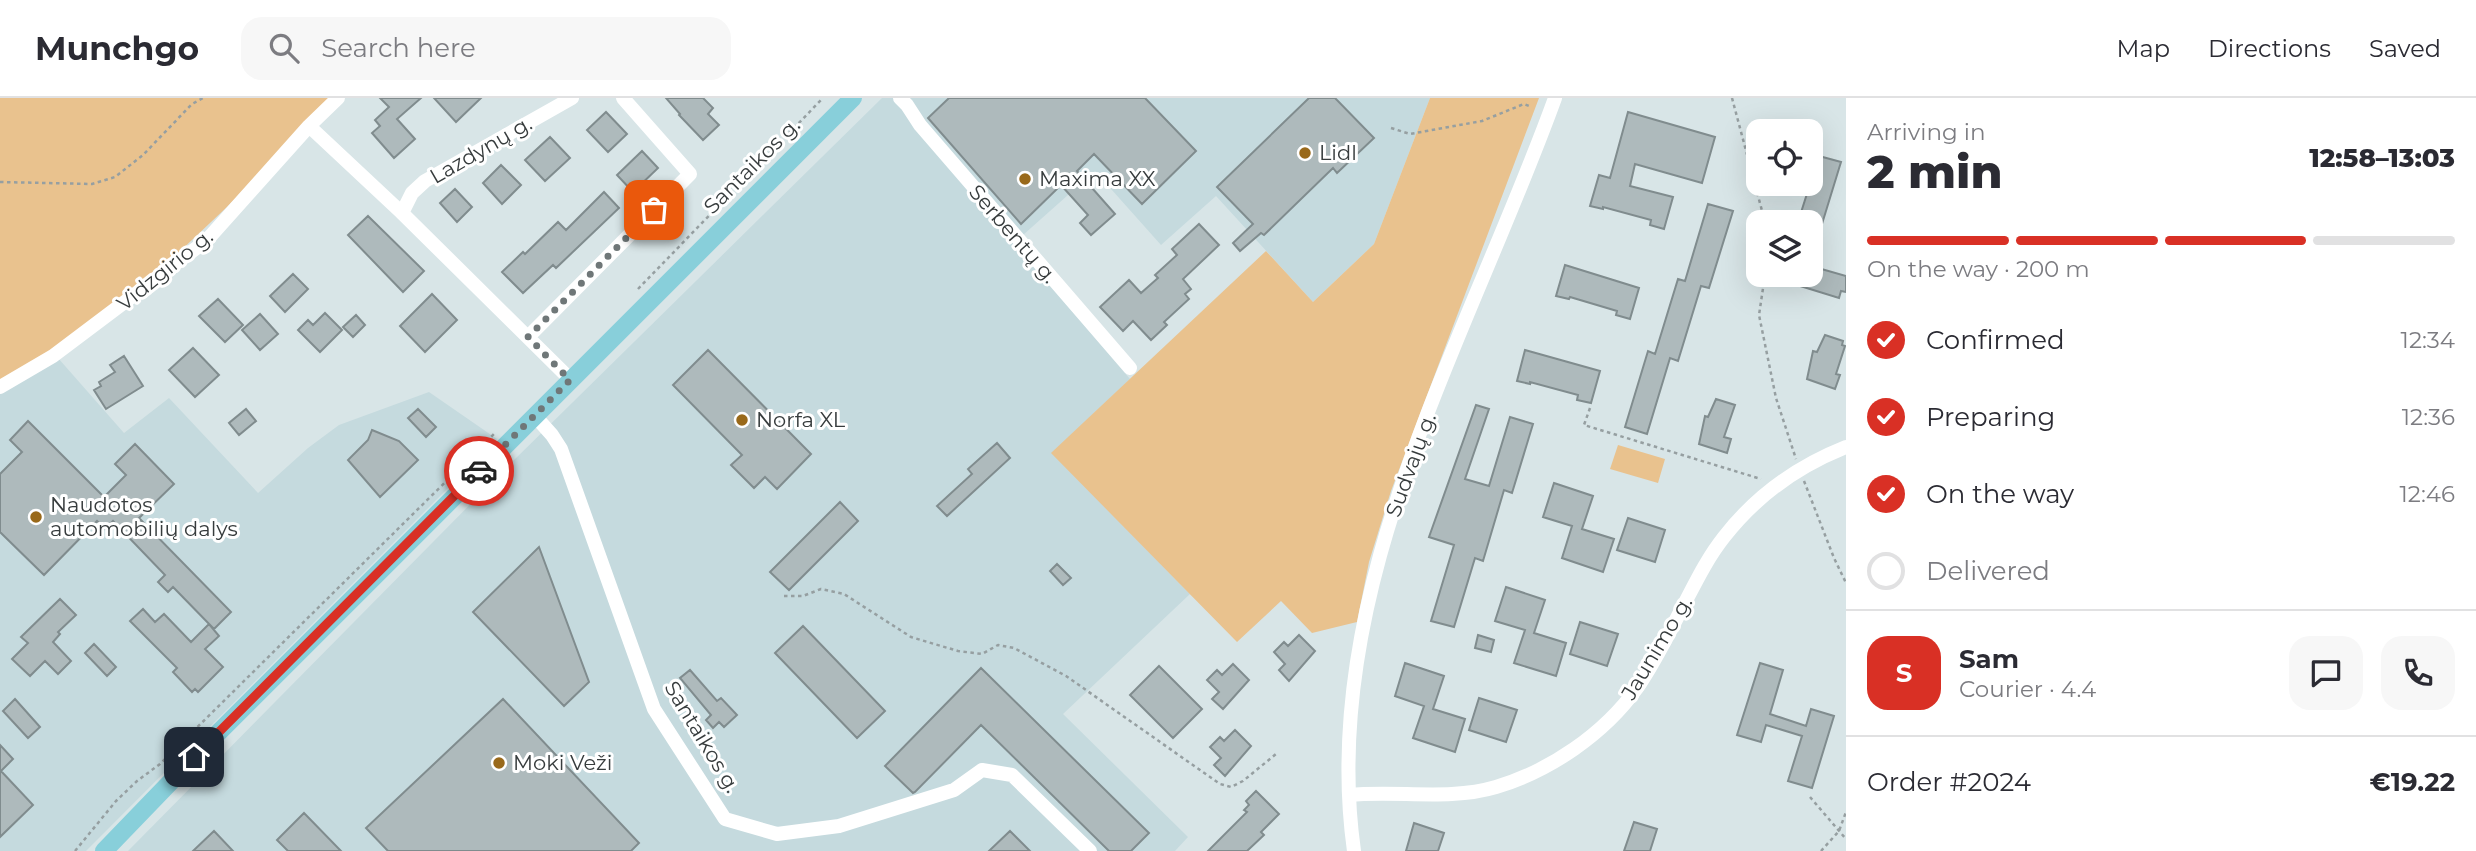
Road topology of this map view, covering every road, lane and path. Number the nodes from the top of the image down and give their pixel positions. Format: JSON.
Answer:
{"nodes":[{"id":1,"x":203,"y":98,"type":"edge"},
{"id":2,"x":338,"y":98,"type":"edge"},
{"id":3,"x":572,"y":98,"type":"edge"},
{"id":4,"x":623,"y":98,"type":"edge"},
{"id":5,"x":823,"y":98,"type":"edge"},
{"id":6,"x":853,"y":98,"type":"edge"},
{"id":7,"x":900,"y":98,"type":"edge"},
{"id":8,"x":1555,"y":98,"type":"edge"},
{"id":9,"x":1732,"y":98,"type":"edge"},
{"id":10,"x":1529,"y":106,"type":"dead end"},
{"id":11,"x":309,"y":126,"type":"junction"},
{"id":12,"x":1391,"y":128,"type":"dead end"},
{"id":13,"x":0,"y":182,"type":"edge"},
{"id":14,"x":1762,"y":210,"type":"edge"},
{"id":15,"x":402,"y":213,"type":"junction"},
{"id":16,"x":1763,"y":287,"type":"edge"},
{"id":17,"x":638,"y":289,"type":"dead end"},
{"id":18,"x":528,"y":337,"type":"junction"},
{"id":19,"x":1130,"y":368,"type":"dead end"},
{"id":20,"x":570,"y":380,"type":"junction"},
{"id":21,"x":0,"y":387,"type":"edge"},
{"id":22,"x":1590,"y":408,"type":"dead end"},
{"id":23,"x":535,"y":416,"type":"junction"},
{"id":24,"x":502,"y":426,"type":"dead end"},
{"id":25,"x":1846,"y":447,"type":"edge"},
{"id":26,"x":1800,"y":469,"type":"junction"},
{"id":27,"x":1777,"y":484,"type":"junction"},
{"id":28,"x":1846,"y":583,"type":"edge"},
{"id":29,"x":784,"y":596,"type":"dead end"},
{"id":30,"x":1276,"y":754,"type":"dead end"},
{"id":31,"x":1349,"y":795,"type":"junction"},
{"id":32,"x":1810,"y":797,"type":"dead end"},
{"id":33,"x":1846,"y":812,"type":"edge"},
{"id":34,"x":1839,"y":831,"type":"junction"},
{"id":35,"x":1846,"y":839,"type":"edge"},
{"id":36,"x":75,"y":851,"type":"edge"},
{"id":37,"x":104,"y":851,"type":"edge"},
{"id":38,"x":1090,"y":851,"type":"edge"},
{"id":39,"x":1354,"y":851,"type":"edge"},
{"id":40,"x":1821,"y":851,"type":"edge"}],
"edges":[{"from":1,"to":13,"type":"path"},
{"from":2,"to":11,"type":"street","name":"Vidzgirio g."},
{"from":3,"to":15,"type":"street","name":"Lazdynų g."},
{"from":4,"to":18,"type":"street"},
{"from":5,"to":17,"type":"path"},
{"from":6,"to":20,"type":"main road","name":"Santaikos g."},
{"from":7,"to":19,"type":"street","name":"Serbentų g."},
{"from":8,"to":31,"type":"street","name":"Sudvajų g."},
{"from":9,"to":14,"type":"path"},
{"from":10,"to":12,"type":"path"},
{"from":11,"to":15,"type":"street"},
{"from":11,"to":21,"type":"street","name":"Vidzgirio g."},
{"from":15,"to":18,"type":"street"},
{"from":16,"to":26,"type":"path"},
{"from":18,"to":20,"type":"street"},
{"from":20,"to":23,"type":"main road","name":"Santaikos g."},
{"from":22,"to":27,"type":"path"},
{"from":23,"to":37,"type":"main road","name":"Santaikos g."},
{"from":23,"to":38,"type":"street","name":"Santaikos g."},
{"from":24,"to":36,"type":"path"},
{"from":25,"to":26,"type":"street","name":"Jaunimo g."},
{"from":26,"to":27,"type":"street","name":"Jaunimo g."},
{"from":26,"to":28,"type":"path"},
{"from":27,"to":31,"type":"street","name":"Jaunimo g."},
{"from":29,"to":30,"type":"path"},
{"from":31,"to":39,"type":"street","name":"Sudvajų g."},
{"from":32,"to":34,"type":"path"},
{"from":33,"to":34,"type":"path"},
{"from":34,"to":35,"type":"path"},
{"from":34,"to":40,"type":"path"}]}
